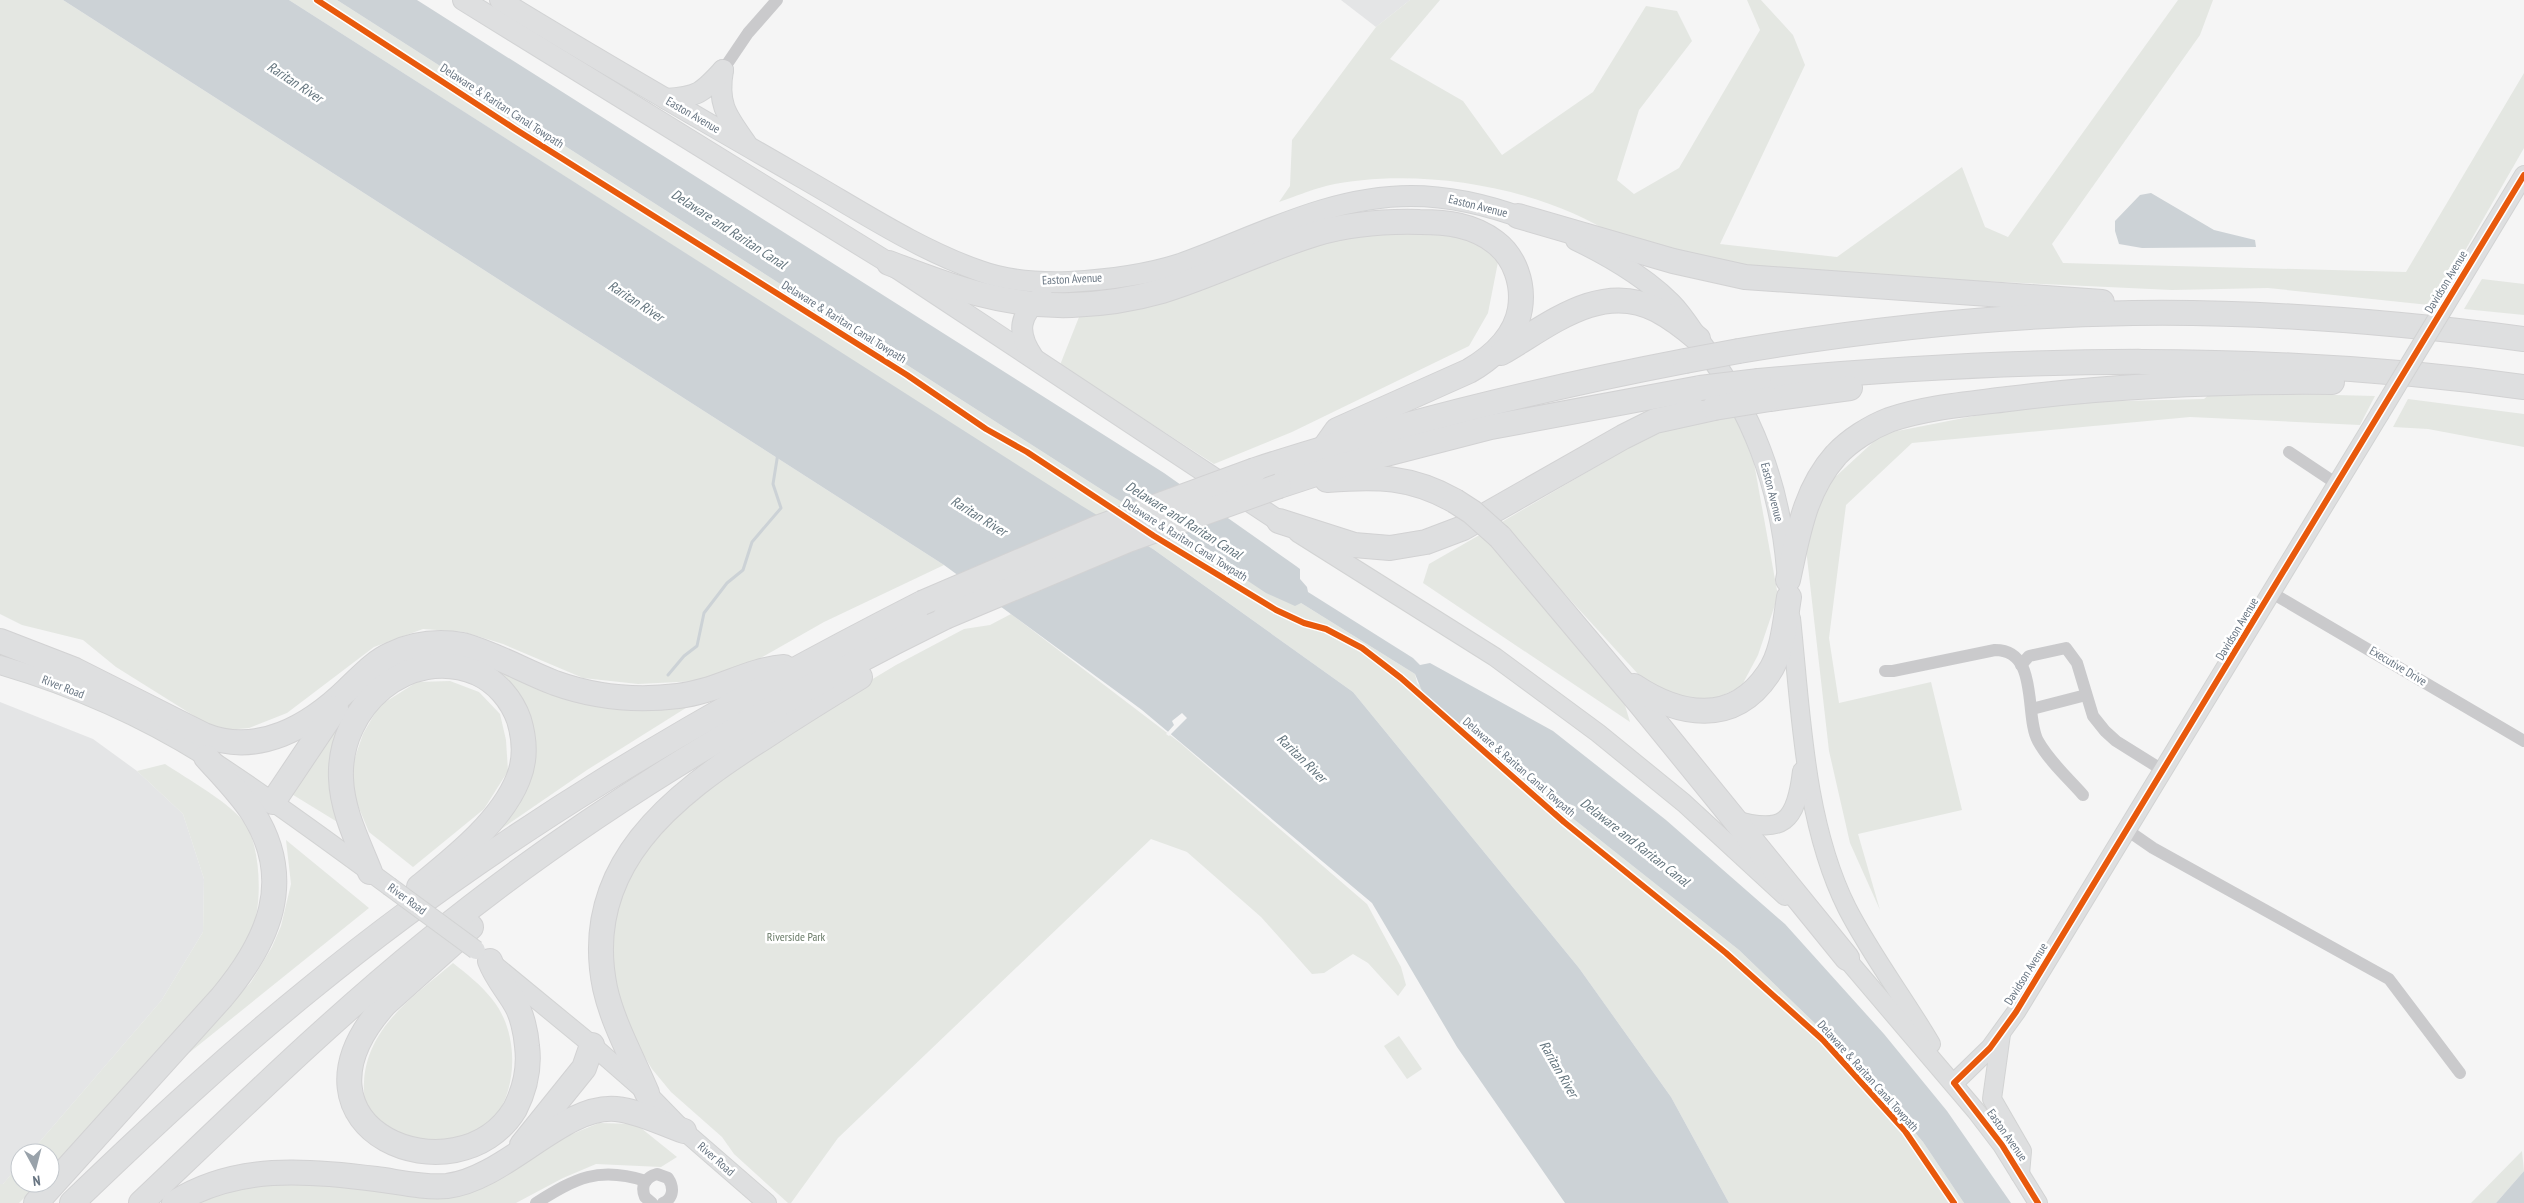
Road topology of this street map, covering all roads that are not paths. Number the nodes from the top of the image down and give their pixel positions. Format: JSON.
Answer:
{"nodes":[{"id":1,"x":463,"y":0,"type":"edge"},
{"id":2,"x":500,"y":0,"type":"edge"},
{"id":3,"x":777,"y":0,"type":"edge"},
{"id":4,"x":723,"y":70,"type":"junction"},
{"id":5,"x":666,"y":99,"type":"junction"},
{"id":6,"x":749,"y":147,"type":"junction"},
{"id":7,"x":2524,"y":175,"type":"edge"},
{"id":8,"x":1518,"y":216,"type":"junction"},
{"id":9,"x":889,"y":263,"type":"junction"},
{"id":10,"x":1068,"y":282,"type":"junction"},
{"id":11,"x":1032,"y":304,"type":"junction"},
{"id":12,"x":2133,"y":313,"type":"junction"},
{"id":13,"x":1698,"y":339,"type":"junction"},
{"id":14,"x":2524,"y":339,"type":"edge"},
{"id":15,"x":1033,"y":358,"type":"junction"},
{"id":16,"x":1485,"y":362,"type":"junction"},
{"id":17,"x":2395,"y":372,"type":"junction"},
{"id":18,"x":2524,"y":387,"type":"edge"},
{"id":19,"x":1764,"y":390,"type":"junction"},
{"id":20,"x":1325,"y":447,"type":"junction"},
{"id":21,"x":2289,"y":452,"type":"dead end"},
{"id":22,"x":2337,"y":484,"type":"junction"},
{"id":23,"x":1282,"y":485,"type":"junction"},
{"id":24,"x":1279,"y":521,"type":"junction"},
{"id":25,"x":1788,"y":589,"type":"junction"},
{"id":26,"x":2272,"y":593,"type":"junction"},
{"id":27,"x":912,"y":633,"type":"junction"},
{"id":28,"x":0,"y":641,"type":"edge"},
{"id":29,"x":0,"y":664,"type":"edge"},
{"id":30,"x":2021,"y":665,"type":"junction"},
{"id":31,"x":798,"y":666,"type":"junction"},
{"id":32,"x":1885,"y":671,"type":"dead end"},
{"id":33,"x":1614,"y":672,"type":"junction"},
{"id":34,"x":348,"y":690,"type":"junction"},
{"id":35,"x":2086,"y":695,"type":"junction"},
{"id":36,"x":2032,"y":710,"type":"junction"},
{"id":37,"x":2524,"y":741,"type":"edge"},
{"id":38,"x":1805,"y":747,"type":"junction"},
{"id":39,"x":206,"y":757,"type":"junction"},
{"id":40,"x":2164,"y":771,"type":"junction"},
{"id":41,"x":1670,"y":791,"type":"junction"},
{"id":42,"x":2083,"y":795,"type":"dead end"},
{"id":43,"x":273,"y":802,"type":"junction"},
{"id":44,"x":1735,"y":820,"type":"junction"},
{"id":45,"x":2127,"y":830,"type":"junction"},
{"id":46,"x":559,"y":841,"type":"junction"},
{"id":47,"x":370,"y":872,"type":"junction"},
{"id":48,"x":483,"y":955,"type":"junction"},
{"id":49,"x":1847,"y":958,"type":"junction"},
{"id":50,"x":311,"y":988,"type":"junction"},
{"id":51,"x":2000,"y":1034,"type":"junction"},
{"id":52,"x":592,"y":1045,"type":"junction"},
{"id":53,"x":2460,"y":1073,"type":"dead end"},
{"id":54,"x":1954,"y":1083,"type":"junction"},
{"id":55,"x":647,"y":1093,"type":"junction"},
{"id":56,"x":684,"y":1132,"type":"junction"},
{"id":57,"x":513,"y":1156,"type":"junction"},
{"id":58,"x":2020,"y":1174,"type":"junction"},
{"id":59,"x":646,"y":1181,"type":"junction"},
{"id":60,"x":36,"y":1203,"type":"edge"},
{"id":61,"x":72,"y":1203,"type":"edge"},
{"id":62,"x":141,"y":1203,"type":"edge"},
{"id":63,"x":174,"y":1203,"type":"edge"},
{"id":64,"x":536,"y":1203,"type":"edge"},
{"id":65,"x":652,"y":1203,"type":"edge"},
{"id":66,"x":663,"y":1203,"type":"edge"},
{"id":67,"x":766,"y":1203,"type":"edge"},
{"id":68,"x":2038,"y":1203,"type":"edge"}],
"edges":[{"from":1,"to":9,"type":"main road","name":"Easton Avenue"},
{"from":2,"to":5,"type":"main road","name":"Easton Avenue"},
{"from":3,"to":4,"type":"street"},
{"from":4,"to":5,"type":"main road"},
{"from":4,"to":6,"type":"main road"},
{"from":5,"to":6,"type":"main road","name":"Easton Avenue"},
{"from":6,"to":10,"type":"main road","name":"Easton Avenue"},
{"from":7,"to":22,"type":"main road","name":"Davidson Avenue","bridge":true},
{"from":8,"to":10,"type":"main road","name":"Easton Avenue"},
{"from":8,"to":12,"type":"highway"},
{"from":8,"to":13,"type":"main road","name":"Easton Avenue"},
{"from":9,"to":11,"type":"highway"},
{"from":9,"to":15,"type":"main road","name":"Easton Avenue"},
{"from":10,"to":11,"type":"main road"},
{"from":11,"to":15,"type":"main road"},
{"from":11,"to":16,"type":"highway"},
{"from":12,"to":14,"type":"highway"},
{"from":12,"to":20,"type":"highway","bridge":true},
{"from":13,"to":16,"type":"highway"},
{"from":13,"to":25,"type":"main road","name":"Easton Avenue"},
{"from":15,"to":24,"type":"main road","name":"Easton Avenue"},
{"from":16,"to":20,"type":"highway"},
{"from":17,"to":18,"type":"highway"},
{"from":17,"to":19,"type":"highway"},
{"from":17,"to":25,"type":"highway"},
{"from":19,"to":23,"type":"highway","bridge":true},
{"from":19,"to":24,"type":"highway","bridge":true},
{"from":20,"to":31,"type":"highway","bridge":true},
{"from":21,"to":22,"type":"street"},
{"from":22,"to":26,"type":"main road","name":"Davidson Avenue"},
{"from":23,"to":27,"type":"highway","bridge":true},
{"from":23,"to":33,"type":"highway","bridge":true},
{"from":24,"to":41,"type":"main road","name":"Easton Avenue"},
{"from":25,"to":33,"type":"highway"},
{"from":25,"to":38,"type":"main road","name":"Easton Avenue"},
{"from":26,"to":37,"type":"street","name":"Executive Drive"},
{"from":26,"to":40,"type":"main road","name":"Davidson Avenue"},
{"from":27,"to":46,"type":"highway"},
{"from":27,"to":55,"type":"highway"},
{"from":28,"to":34,"type":"highway"},
{"from":29,"to":39,"type":"main road","name":"River Road"},
{"from":30,"to":32,"type":"street"},
{"from":30,"to":35,"type":"street"},
{"from":30,"to":36,"type":"street"},
{"from":31,"to":34,"type":"highway"},
{"from":31,"to":50,"type":"highway"},
{"from":33,"to":44,"type":"highway"},
{"from":34,"to":43,"type":"highway"},
{"from":35,"to":36,"type":"street"},
{"from":35,"to":40,"type":"street"},
{"from":36,"to":42,"type":"street"},
{"from":38,"to":44,"type":"main road"},
{"from":38,"to":54,"type":"main road","name":"Easton Avenue"},
{"from":39,"to":43,"type":"main road","name":"River Road"},
{"from":39,"to":60,"type":"highway"},
{"from":40,"to":45,"type":"main road","name":"Davidson Avenue"},
{"from":41,"to":44,"type":"main road"},
{"from":41,"to":49,"type":"main road","name":"Easton Avenue"},
{"from":43,"to":47,"type":"main road","name":"River Road"},
{"from":44,"to":49,"type":"highway"},
{"from":45,"to":51,"type":"main road","name":"Davidson Avenue"},
{"from":45,"to":53,"type":"street"},
{"from":46,"to":48,"type":"highway"},
{"from":46,"to":62,"type":"highway"},
{"from":47,"to":48,"type":"main road","name":"River Road","bridge":true},
{"from":47,"to":50,"type":"highway"},
{"from":48,"to":52,"type":"main road","name":"River Road"},
{"from":49,"to":54,"type":"main road","name":"Easton Avenue"},
{"from":50,"to":61,"type":"highway"},
{"from":51,"to":54,"type":"main road","name":"Davidson Avenue"},
{"from":51,"to":58,"type":"main road"},
{"from":52,"to":55,"type":"main road","name":"River Road"},
{"from":52,"to":57,"type":"highway"},
{"from":54,"to":58,"type":"main road","name":"Easton Avenue"},
{"from":55,"to":56,"type":"main road","name":"River Road"},
{"from":56,"to":57,"type":"highway"},
{"from":56,"to":67,"type":"main road","name":"River Road"},
{"from":57,"to":63,"type":"highway"},
{"from":58,"to":68,"type":"main road","name":"Easton Avenue"},
{"from":59,"to":64,"type":"street"},
{"from":59,"to":65,"type":"street"},
{"from":59,"to":66,"type":"street"}]}
